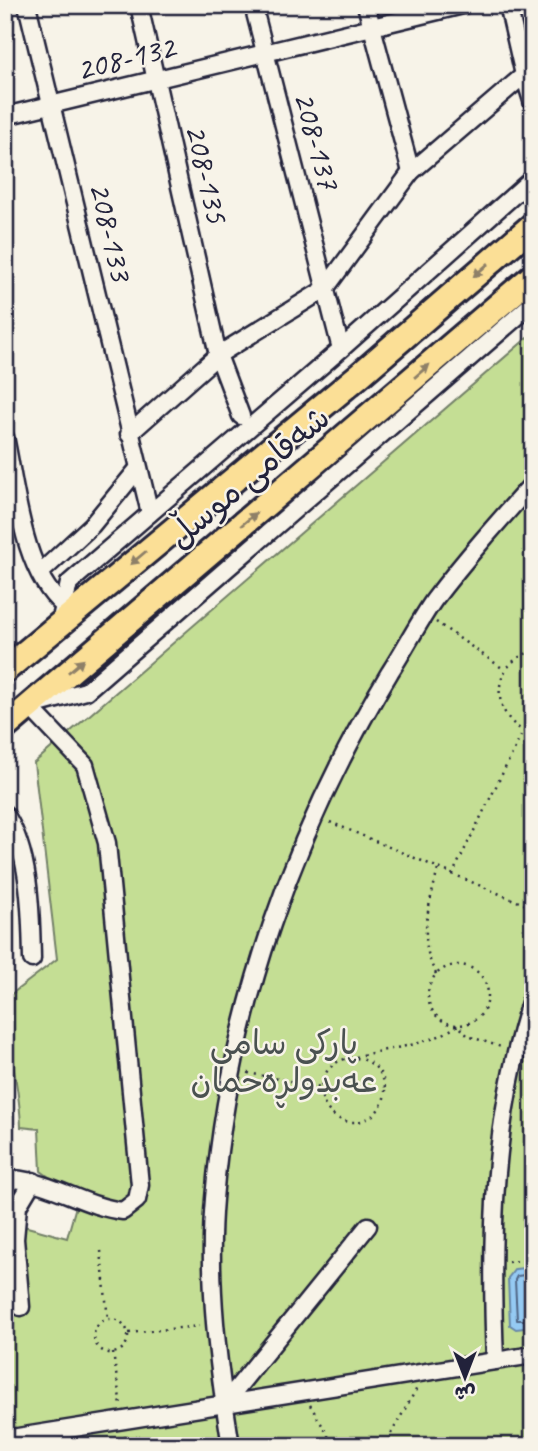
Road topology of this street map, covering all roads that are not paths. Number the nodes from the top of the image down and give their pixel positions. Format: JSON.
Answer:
{"nodes":[{"id":1,"x":27,"y":5,"type":"edge"},
{"id":2,"x":139,"y":5,"type":"edge"},
{"id":3,"x":253,"y":5,"type":"edge"},
{"id":4,"x":366,"y":5,"type":"edge"},
{"id":5,"x":463,"y":5,"type":"edge"},
{"id":6,"x":508,"y":5,"type":"edge"},
{"id":7,"x":372,"y":27,"type":"junction"},
{"id":8,"x":265,"y":53,"type":"junction"},
{"id":9,"x":524,"y":75,"type":"junction"},
{"id":10,"x":157,"y":80,"type":"junction"},
{"id":11,"x":533,"y":104,"type":"edge"},
{"id":12,"x":52,"y":106,"type":"junction"},
{"id":13,"x":5,"y":116,"type":"edge"},
{"id":14,"x":411,"y":172,"type":"junction"},
{"id":15,"x":533,"y":178,"type":"edge"},
{"id":16,"x":533,"y":225,"type":"edge"},
{"id":17,"x":533,"y":276,"type":"edge"},
{"id":18,"x":326,"y":289,"type":"junction"},
{"id":19,"x":533,"y":303,"type":"edge"},
{"id":20,"x":341,"y":349,"type":"junction"},
{"id":21,"x":218,"y":355,"type":"junction"},
{"id":22,"x":242,"y":416,"type":"dead end"},
{"id":23,"x":129,"y":434,"type":"junction"},
{"id":24,"x":5,"y":437,"type":"edge"},
{"id":25,"x":137,"y":470,"type":"junction"},
{"id":26,"x":533,"y":483,"type":"edge"},
{"id":27,"x":12,"y":504,"type":"edge"},
{"id":28,"x":150,"y":513,"type":"junction"},
{"id":29,"x":40,"y":573,"type":"junction"},
{"id":30,"x":62,"y":614,"type":"junction"},
{"id":31,"x":5,"y":670,"type":"edge"},
{"id":32,"x":29,"y":706,"type":"junction"},
{"id":33,"x":5,"y":727,"type":"edge"},
{"id":34,"x":5,"y":814,"type":"edge"},
{"id":35,"x":32,"y":959,"type":"dead end"},
{"id":36,"x":533,"y":993,"type":"edge"},
{"id":37,"x":525,"y":1055,"type":"edge"},
{"id":38,"x":33,"y":1181,"type":"junction"},
{"id":39,"x":5,"y":1187,"type":"edge"},
{"id":40,"x":368,"y":1226,"type":"dead end"},
{"id":41,"x":21,"y":1307,"type":"dead end"},
{"id":42,"x":533,"y":1355,"type":"edge"},
{"id":43,"x":495,"y":1361,"type":"junction"},
{"id":44,"x":224,"y":1404,"type":"junction"},
{"id":45,"x":5,"y":1439,"type":"edge"},
{"id":46,"x":231,"y":1446,"type":"edge"}],
"edges":[{"from":1,"to":12,"type":"street","name":"208-133"},
{"from":2,"to":10,"type":"street","name":"208-135"},
{"from":3,"to":8,"type":"street","name":"208-137"},
{"from":4,"to":7,"type":"street"},
{"from":5,"to":7,"type":"street","name":"208-132"},
{"from":6,"to":9,"type":"street"},
{"from":7,"to":8,"type":"street","name":"208-132"},
{"from":7,"to":14,"type":"street"},
{"from":8,"to":10,"type":"street","name":"208-132"},
{"from":8,"to":18,"type":"street","name":"208-137"},
{"from":9,"to":11,"type":"street"},
{"from":9,"to":14,"type":"street"},
{"from":10,"to":12,"type":"street","name":"208-132"},
{"from":10,"to":21,"type":"street","name":"208-135"},
{"from":12,"to":13,"type":"street","name":"208-132"},
{"from":12,"to":23,"type":"street","name":"208-133"},
{"from":14,"to":18,"type":"street"},
{"from":15,"to":20,"type":"street"},
{"from":16,"to":30,"type":"highway","name":"شەقامی موسڵ","one_way":true},
{"from":32,"to":17,"type":"highway","name":"شەقامی موسڵ","one_way":true},
{"from":18,"to":20,"type":"street","name":"208-137"},
{"from":18,"to":21,"type":"street"},
{"from":19,"to":32,"type":"street"},
{"from":20,"to":28,"type":"street"},
{"from":21,"to":22,"type":"street","name":"208-135"},
{"from":21,"to":23,"type":"street"},
{"from":23,"to":25,"type":"street","name":"208-133"},
{"from":24,"to":27,"type":"street"},
{"from":25,"to":28,"type":"street","name":"208-133"},
{"from":25,"to":29,"type":"street"},
{"from":26,"to":44,"type":"street"},
{"from":27,"to":29,"type":"street"},
{"from":28,"to":30,"type":"street"},
{"from":29,"to":30,"type":"street"},
{"from":30,"to":31,"type":"highway","name":"شەقامی موسڵ"},
{"from":32,"to":33,"type":"highway","name":"شەقامی موسڵ"},
{"from":32,"to":38,"type":"street"},
{"from":34,"to":35,"type":"street"},
{"from":36,"to":37,"type":"street"},
{"from":37,"to":43,"type":"street"},
{"from":38,"to":39,"type":"street"},
{"from":38,"to":41,"type":"street"},
{"from":40,"to":44,"type":"street"},
{"from":42,"to":43,"type":"street"},
{"from":43,"to":44,"type":"street"},
{"from":44,"to":45,"type":"street"},
{"from":44,"to":46,"type":"street"}]}
